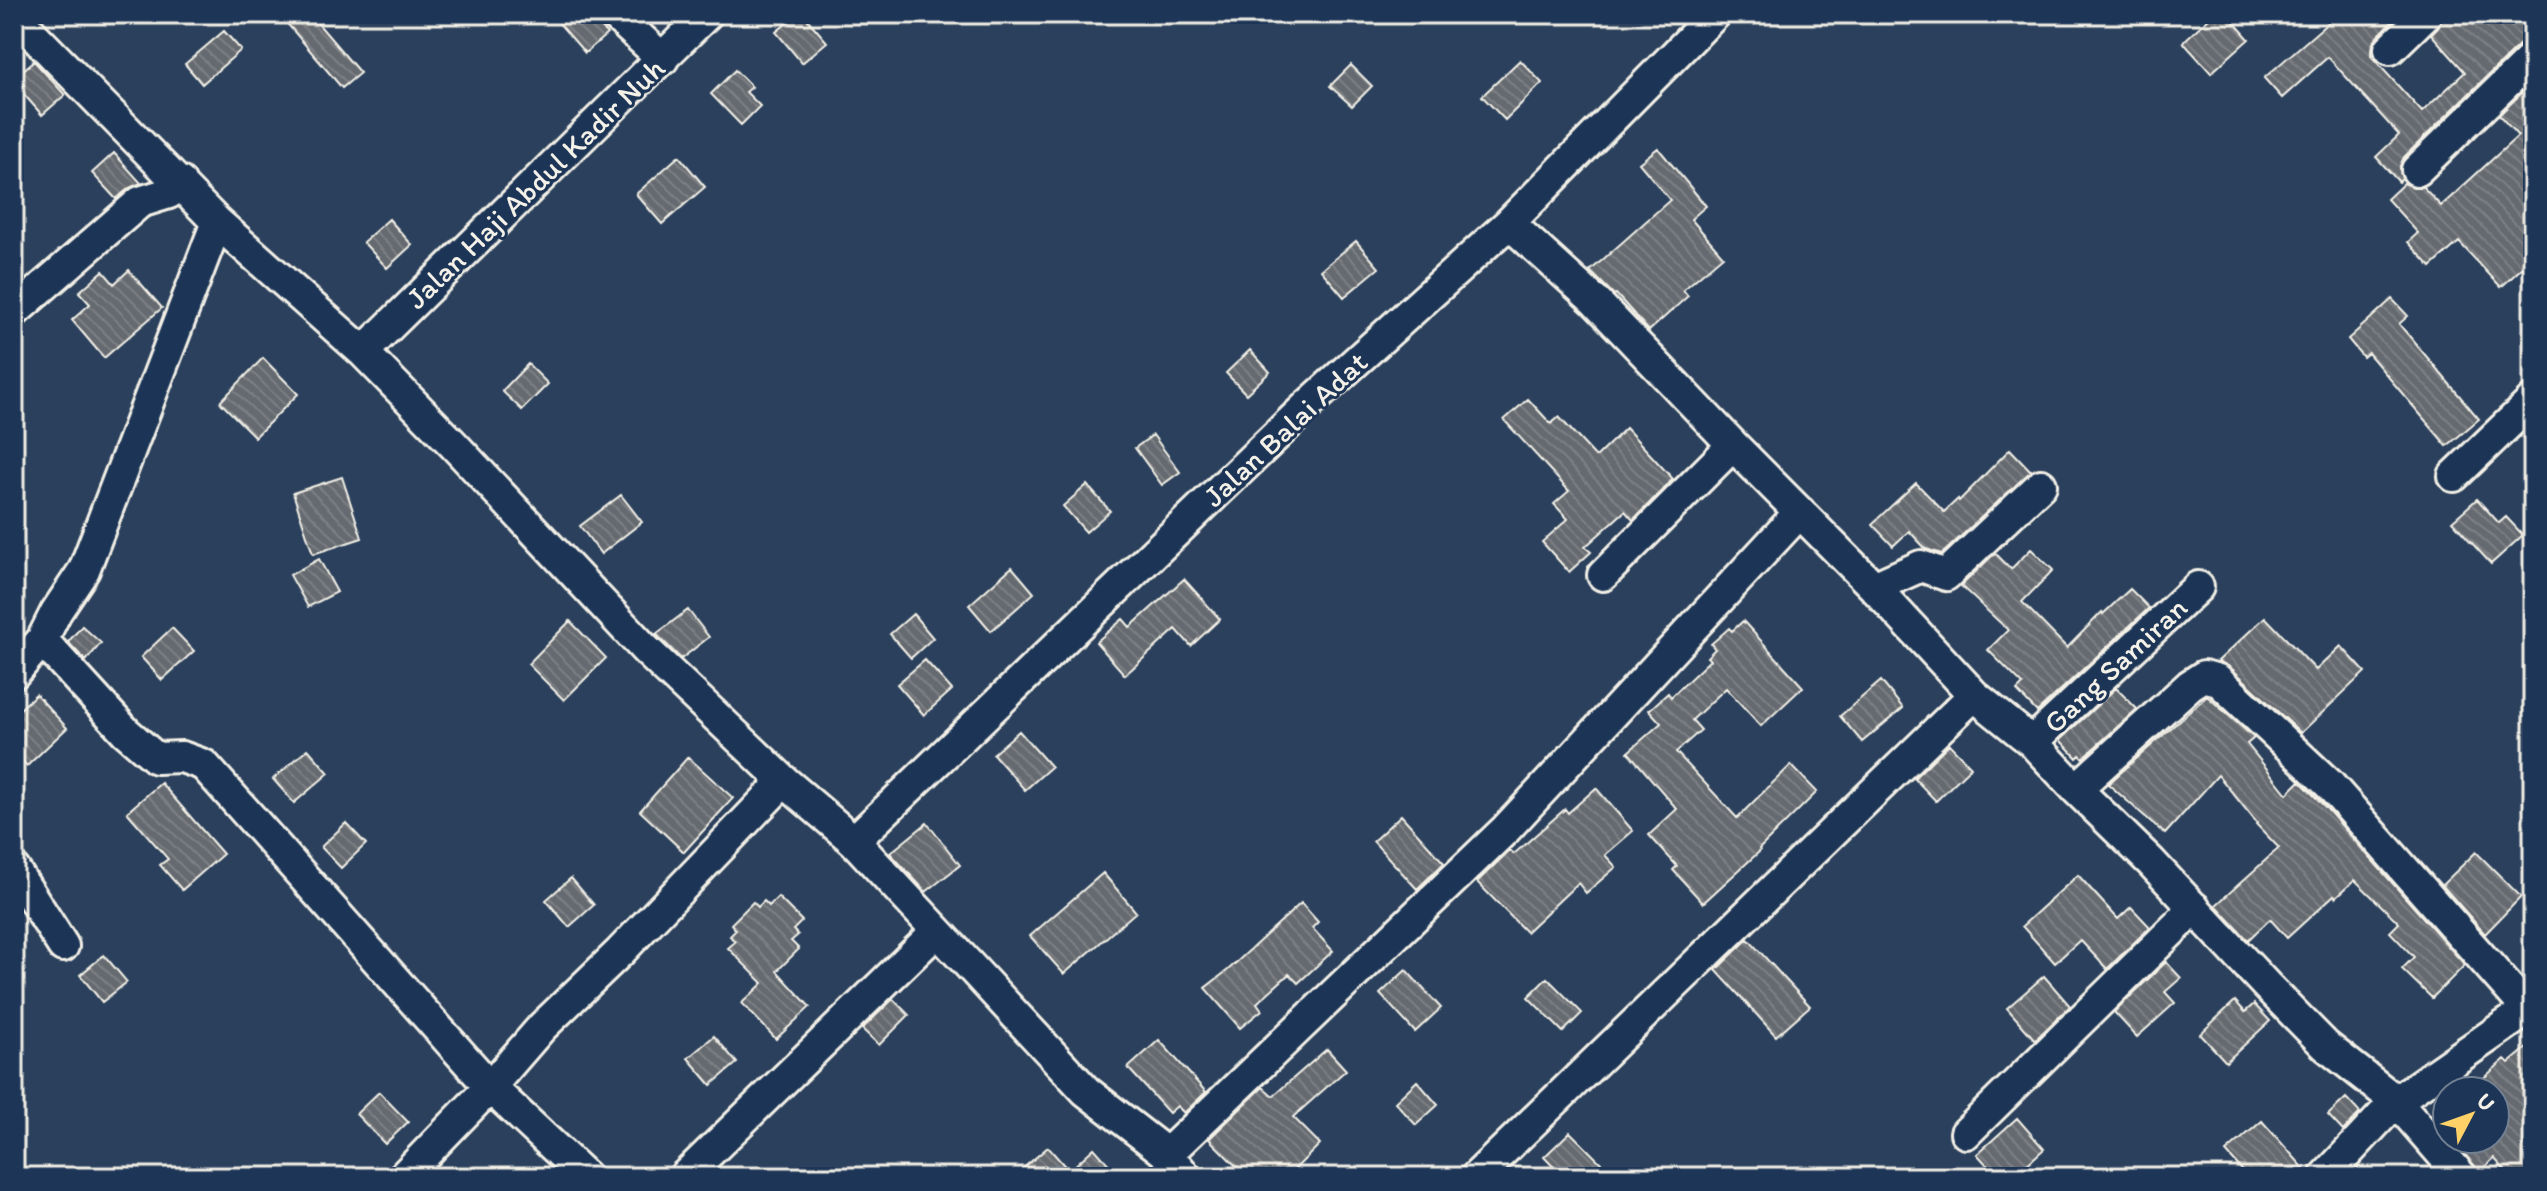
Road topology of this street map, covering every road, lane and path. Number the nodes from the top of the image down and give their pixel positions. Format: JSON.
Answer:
{"nodes":[{"id":1,"x":614,"y":14,"type":"edge"},
{"id":2,"x":707,"y":14,"type":"edge"},
{"id":3,"x":1715,"y":14,"type":"edge"},
{"id":4,"x":2426,"y":14,"type":"edge"},
{"id":5,"x":14,"y":15,"type":"edge"},
{"id":6,"x":2390,"y":49,"type":"dead end"},
{"id":7,"x":2533,"y":57,"type":"edge"},
{"id":8,"x":663,"y":59,"type":"junction"},
{"id":9,"x":2417,"y":170,"type":"dead end"},
{"id":10,"x":180,"y":182,"type":"junction"},
{"id":11,"x":217,"y":222,"type":"junction"},
{"id":12,"x":1509,"y":223,"type":"junction"},
{"id":13,"x":14,"y":312,"type":"edge"},
{"id":14,"x":363,"y":352,"type":"junction"},
{"id":15,"x":2533,"y":400,"type":"edge"},
{"id":16,"x":1733,"y":445,"type":"junction"},
{"id":17,"x":2454,"y":476,"type":"dead end"},
{"id":18,"x":2041,"y":485,"type":"dead end"},
{"id":19,"x":1800,"y":512,"type":"junction"},
{"id":20,"x":1603,"y":575,"type":"dead end"},
{"id":21,"x":1874,"y":587,"type":"junction"},
{"id":22,"x":2198,"y":587,"type":"dead end"},
{"id":23,"x":42,"y":640,"type":"junction"},
{"id":24,"x":14,"y":673,"type":"edge"},
{"id":25,"x":1974,"y":695,"type":"junction"},
{"id":26,"x":2032,"y":742,"type":"junction"},
{"id":27,"x":784,"y":781,"type":"junction"},
{"id":28,"x":2076,"y":789,"type":"junction"},
{"id":29,"x":854,"y":841,"type":"junction"},
{"id":30,"x":14,"y":869,"type":"edge"},
{"id":31,"x":2195,"y":908,"type":"junction"},
{"id":32,"x":937,"y":931,"type":"junction"},
{"id":33,"x":63,"y":946,"type":"dead end"},
{"id":34,"x":2531,"y":1008,"type":"edge"},
{"id":35,"x":490,"y":1087,"type":"junction"},
{"id":36,"x":2396,"y":1101,"type":"junction"},
{"id":37,"x":1966,"y":1133,"type":"dead end"},
{"id":38,"x":1177,"y":1166,"type":"edge"},
{"id":39,"x":403,"y":1177,"type":"edge"},
{"id":40,"x":586,"y":1177,"type":"edge"},
{"id":41,"x":684,"y":1177,"type":"edge"},
{"id":42,"x":1476,"y":1177,"type":"edge"},
{"id":43,"x":2325,"y":1177,"type":"edge"},
{"id":44,"x":2462,"y":1177,"type":"edge"}],
"edges":[{"from":1,"to":8,"type":"street"},
{"from":2,"to":8,"type":"street","name":"Jalan Haji Abdul Kadir Nuh"},
{"from":3,"to":12,"type":"street","name":"Jalan Balai Adat"},
{"from":4,"to":6,"type":"street"},
{"from":5,"to":10,"type":"street"},
{"from":7,"to":9,"type":"street"},
{"from":8,"to":14,"type":"street","name":"Jalan Haji Abdul Kadir Nuh"},
{"from":10,"to":11,"type":"street"},
{"from":10,"to":13,"type":"street"},
{"from":11,"to":14,"type":"street"},
{"from":11,"to":23,"type":"street"},
{"from":12,"to":16,"type":"street"},
{"from":12,"to":29,"type":"street","name":"Jalan Balai Adat"},
{"from":14,"to":27,"type":"street"},
{"from":15,"to":17,"type":"street"},
{"from":16,"to":19,"type":"street"},
{"from":16,"to":20,"type":"street"},
{"from":18,"to":21,"type":"street"},
{"from":19,"to":21,"type":"street"},
{"from":19,"to":38,"type":"street"},
{"from":21,"to":25,"type":"street"},
{"from":22,"to":26,"type":"street","name":"Gang Samiran"},
{"from":23,"to":24,"type":"street"},
{"from":23,"to":35,"type":"street"},
{"from":25,"to":26,"type":"street"},
{"from":25,"to":42,"type":"street"},
{"from":26,"to":28,"type":"street"},
{"from":27,"to":29,"type":"street"},
{"from":27,"to":35,"type":"street"},
{"from":28,"to":31,"type":"street"},
{"from":28,"to":34,"type":"street"},
{"from":29,"to":32,"type":"street"},
{"from":30,"to":33,"type":"street"},
{"from":31,"to":36,"type":"street"},
{"from":31,"to":37,"type":"street"},
{"from":32,"to":38,"type":"street"},
{"from":32,"to":41,"type":"street"},
{"from":34,"to":36,"type":"street"},
{"from":35,"to":39,"type":"street"},
{"from":35,"to":40,"type":"street"},
{"from":36,"to":43,"type":"street"},
{"from":36,"to":44,"type":"street"}]}
